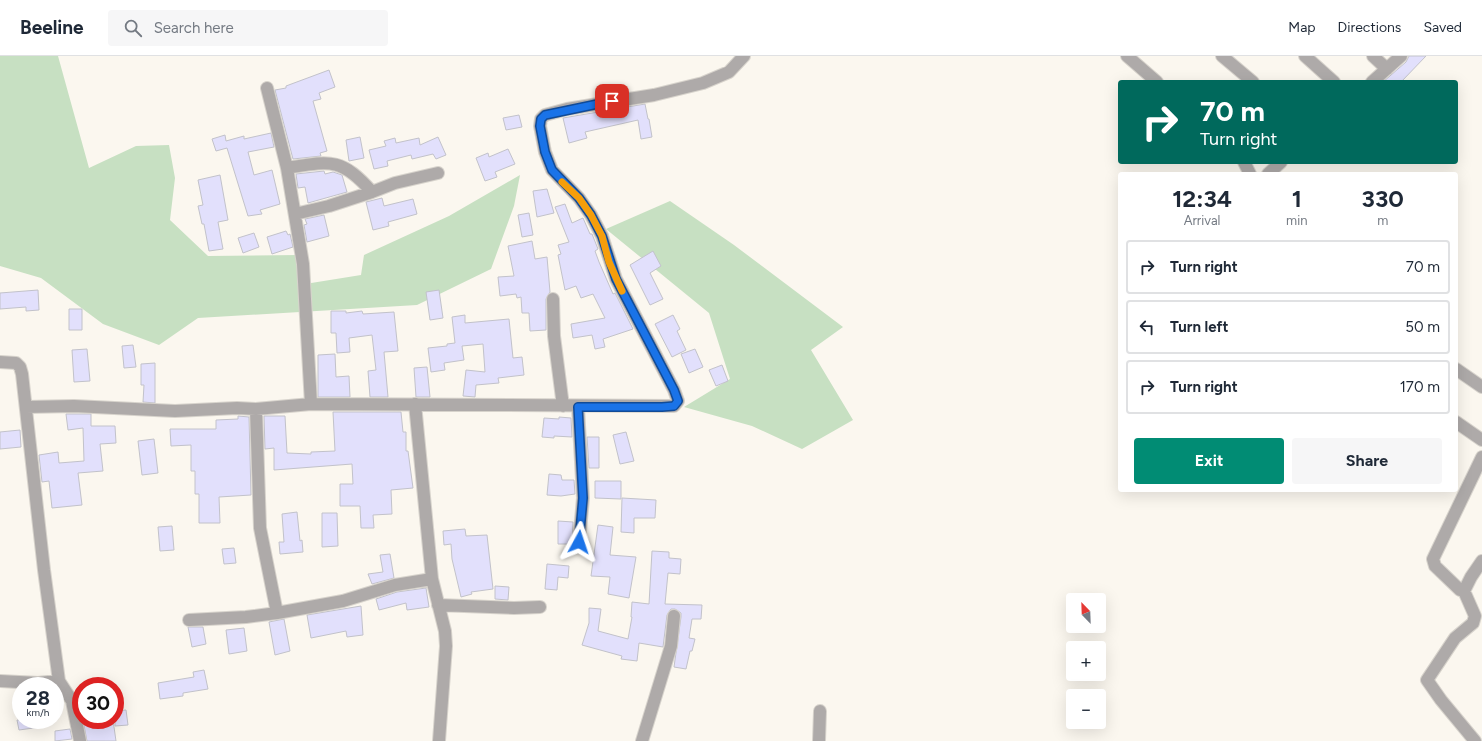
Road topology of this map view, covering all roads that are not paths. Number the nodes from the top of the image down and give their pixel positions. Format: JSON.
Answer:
{"nodes":[{"id":1,"x":744,"y":56,"type":"edge"},
{"id":2,"x":1127,"y":56,"type":"edge"},
{"id":3,"x":1222,"y":56,"type":"edge"},
{"id":4,"x":1305,"y":56,"type":"edge"},
{"id":5,"x":1373,"y":56,"type":"edge"},
{"id":6,"x":1401,"y":56,"type":"edge"},
{"id":7,"x":1387,"y":69,"type":"junction"},
{"id":8,"x":1155,"y":80,"type":"edge"},
{"id":9,"x":1251,"y":80,"type":"edge"},
{"id":10,"x":1332,"y":80,"type":"edge"},
{"id":11,"x":1374,"y":80,"type":"edge"},
{"id":12,"x":267,"y":88,"type":"dead end"},
{"id":13,"x":1279,"y":164,"type":"edge"},
{"id":14,"x":287,"y":168,"type":"junction"},
{"id":15,"x":1270,"y":172,"type":"edge"},
{"id":16,"x":438,"y":173,"type":"dead end"},
{"id":17,"x":372,"y":192,"type":"junction"},
{"id":18,"x":295,"y":214,"type":"junction"},
{"id":19,"x":553,"y":299,"type":"dead end"},
{"id":20,"x":0,"y":362,"type":"edge"},
{"id":21,"x":1458,"y":370,"type":"edge"},
{"id":22,"x":1482,"y":387,"type":"edge"},
{"id":23,"x":311,"y":404,"type":"junction"},
{"id":24,"x":415,"y":404,"type":"junction"},
{"id":25,"x":563,"y":406,"type":"junction"},
{"id":26,"x":578,"y":407,"type":"junction"},
{"id":27,"x":26,"y":408,"type":"junction"},
{"id":28,"x":256,"y":410,"type":"junction"},
{"id":29,"x":1458,"y":423,"type":"edge"},
{"id":30,"x":1482,"y":440,"type":"edge"},
{"id":31,"x":1482,"y":457,"type":"edge"},
{"id":32,"x":579,"y":542,"type":"dead end"},
{"id":33,"x":1482,"y":562,"type":"edge"},
{"id":34,"x":432,"y":579,"type":"junction"},
{"id":35,"x":1464,"y":591,"type":"junction"},
{"id":36,"x":438,"y":605,"type":"junction"},
{"id":37,"x":540,"y":607,"type":"dead end"},
{"id":38,"x":277,"y":613,"type":"junction"},
{"id":39,"x":674,"y":616,"type":"dead end"},
{"id":40,"x":189,"y":620,"type":"dead end"},
{"id":41,"x":58,"y":677,"type":"edge"},
{"id":42,"x":0,"y":681,"type":"edge"},
{"id":43,"x":12,"y":682,"type":"edge"},
{"id":44,"x":64,"y":689,"type":"edge"},
{"id":45,"x":820,"y":711,"type":"dead end"},
{"id":46,"x":80,"y":741,"type":"edge"},
{"id":47,"x":439,"y":741,"type":"edge"},
{"id":48,"x":642,"y":741,"type":"edge"},
{"id":49,"x":819,"y":741,"type":"edge"},
{"id":50,"x":1475,"y":741,"type":"edge"}],
"edges":[{"from":1,"to":26,"type":"street"},
{"from":2,"to":8,"type":"street"},
{"from":3,"to":9,"type":"street"},
{"from":4,"to":10,"type":"street"},
{"from":5,"to":7,"type":"street"},
{"from":6,"to":7,"type":"street"},
{"from":7,"to":11,"type":"street"},
{"from":12,"to":14,"type":"street"},
{"from":13,"to":15,"type":"street"},
{"from":14,"to":17,"type":"street"},
{"from":14,"to":18,"type":"street"},
{"from":16,"to":17,"type":"street"},
{"from":17,"to":18,"type":"street"},
{"from":18,"to":23,"type":"street"},
{"from":19,"to":25,"type":"street"},
{"from":20,"to":27,"type":"street"},
{"from":21,"to":22,"type":"street"},
{"from":23,"to":24,"type":"street"},
{"from":23,"to":28,"type":"street"},
{"from":24,"to":25,"type":"street"},
{"from":24,"to":34,"type":"street"},
{"from":25,"to":26,"type":"street"},
{"from":26,"to":32,"type":"street"},
{"from":27,"to":28,"type":"street"},
{"from":27,"to":41,"type":"street"},
{"from":28,"to":38,"type":"street"},
{"from":29,"to":30,"type":"street"},
{"from":31,"to":35,"type":"street"},
{"from":33,"to":35,"type":"street"},
{"from":34,"to":36,"type":"street"},
{"from":34,"to":38,"type":"street"},
{"from":35,"to":50,"type":"street"},
{"from":36,"to":37,"type":"street"},
{"from":36,"to":47,"type":"street"},
{"from":38,"to":40,"type":"street"},
{"from":39,"to":48,"type":"street"},
{"from":42,"to":43,"type":"street"},
{"from":44,"to":46,"type":"street"},
{"from":45,"to":49,"type":"street"}]}
